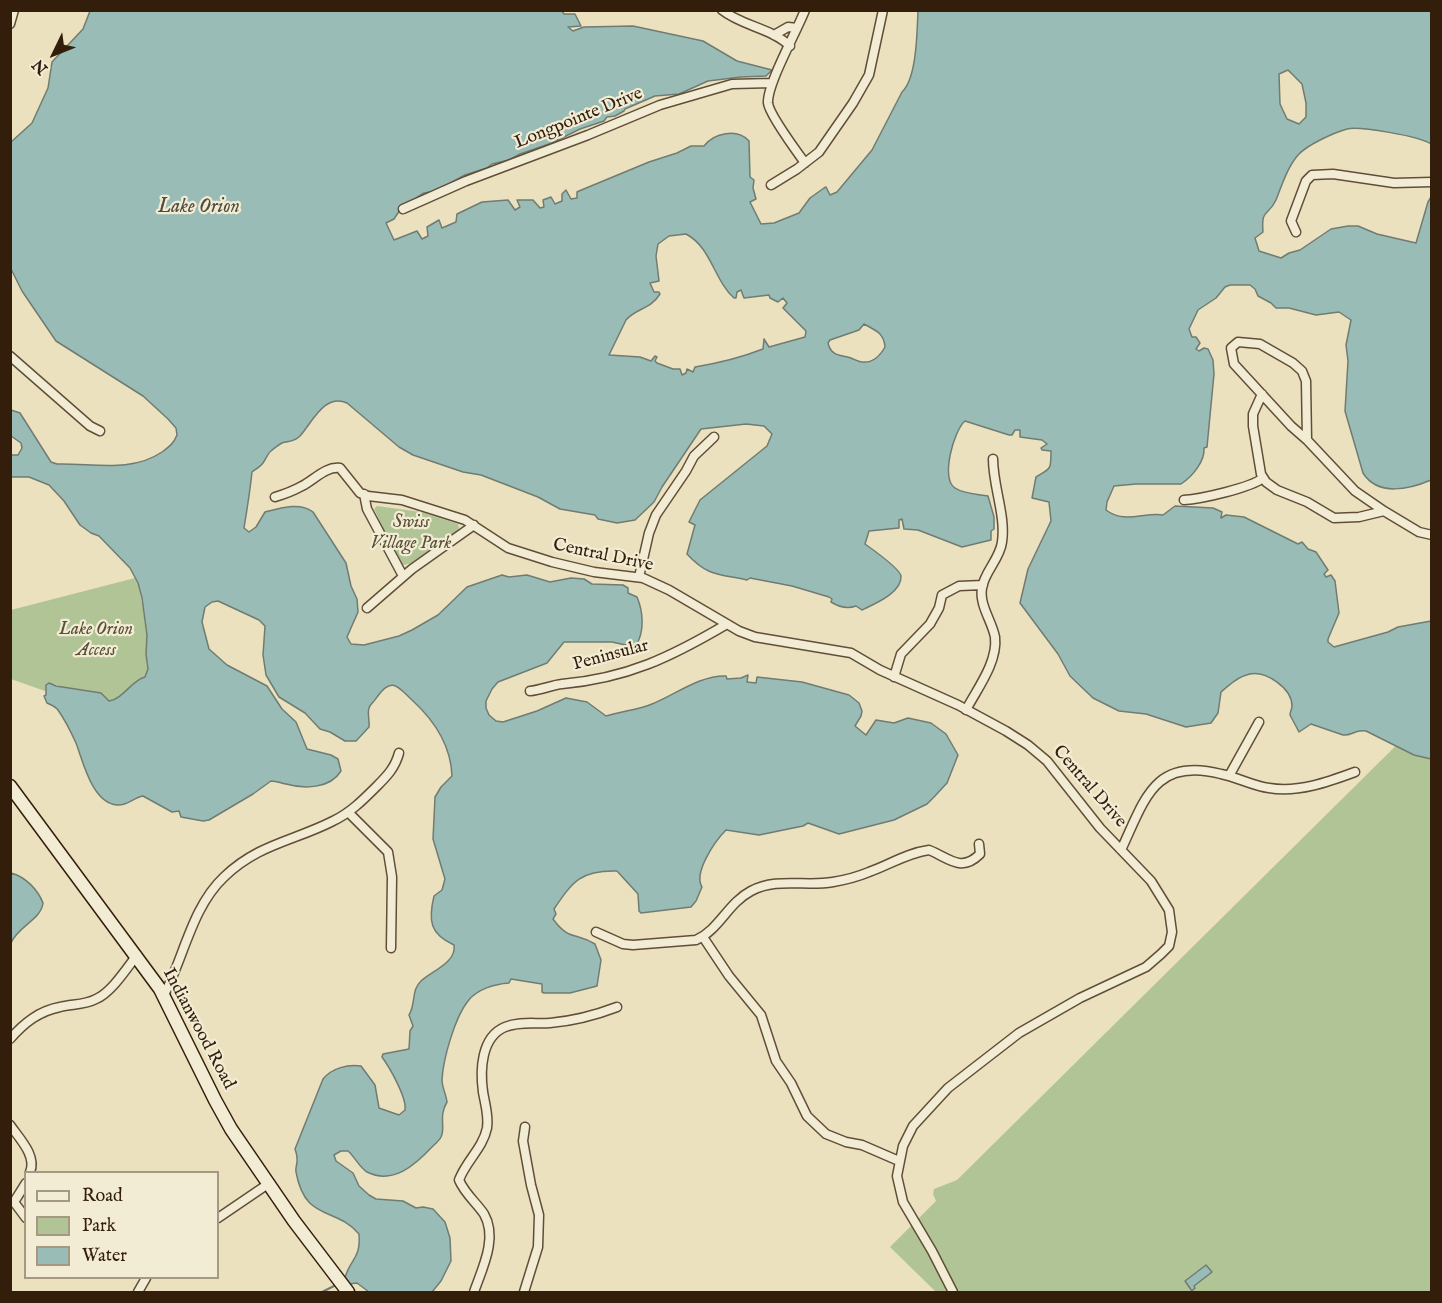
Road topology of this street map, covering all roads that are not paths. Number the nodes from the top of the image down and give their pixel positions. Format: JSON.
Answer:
{"nodes":[{"id":1,"x":722,"y":10,"type":"edge"},
{"id":2,"x":805,"y":10,"type":"edge"},
{"id":3,"x":883,"y":10,"type":"edge"},
{"id":4,"x":13,"y":12,"type":"edge"},
{"id":5,"x":10,"y":24,"type":"edge"},
{"id":6,"x":797,"y":28,"type":"junction"},
{"id":7,"x":774,"y":35,"type":"junction"},
{"id":8,"x":790,"y":45,"type":"junction"},
{"id":9,"x":772,"y":83,"type":"junction"},
{"id":10,"x":805,"y":163,"type":"junction"},
{"id":11,"x":1431,"y":182,"type":"edge"},
{"id":12,"x":771,"y":185,"type":"dead end"},
{"id":13,"x":403,"y":209,"type":"dead end"},
{"id":14,"x":1296,"y":232,"type":"dead end"},
{"id":15,"x":10,"y":356,"type":"edge"},
{"id":16,"x":1262,"y":394,"type":"junction"},
{"id":17,"x":100,"y":431,"type":"dead end"},
{"id":18,"x":714,"y":436,"type":"dead end"},
{"id":19,"x":1307,"y":440,"type":"junction"},
{"id":20,"x":993,"y":459,"type":"dead end"},
{"id":21,"x":1263,"y":478,"type":"junction"},
{"id":22,"x":364,"y":494,"type":"junction"},
{"id":23,"x":275,"y":497,"type":"dead end"},
{"id":24,"x":1184,"y":500,"type":"dead end"},
{"id":25,"x":1384,"y":511,"type":"junction"},
{"id":26,"x":474,"y":525,"type":"junction"},
{"id":27,"x":1431,"y":535,"type":"edge"},
{"id":28,"x":403,"y":576,"type":"junction"},
{"id":29,"x":639,"y":577,"type":"junction"},
{"id":30,"x":983,"y":585,"type":"junction"},
{"id":31,"x":367,"y":608,"type":"dead end"},
{"id":32,"x":727,"y":624,"type":"junction"},
{"id":33,"x":894,"y":677,"type":"junction"},
{"id":34,"x":531,"y":691,"type":"dead end"},
{"id":35,"x":966,"y":710,"type":"junction"},
{"id":36,"x":1259,"y":722,"type":"dead end"},
{"id":37,"x":399,"y":753,"type":"dead end"},
{"id":38,"x":1355,"y":772,"type":"dead end"},
{"id":39,"x":1229,"y":776,"type":"junction"},
{"id":40,"x":10,"y":786,"type":"edge"},
{"id":41,"x":348,"y":812,"type":"junction"},
{"id":42,"x":979,"y":844,"type":"dead end"},
{"id":43,"x":1121,"y":850,"type":"junction"},
{"id":44,"x":596,"y":932,"type":"dead end"},
{"id":45,"x":703,"y":937,"type":"junction"},
{"id":46,"x":391,"y":948,"type":"dead end"},
{"id":47,"x":137,"y":955,"type":"junction"},
{"id":48,"x":164,"y":995,"type":"junction"},
{"id":49,"x":617,"y":1007,"type":"dead end"},
{"id":50,"x":10,"y":1039,"type":"edge"},
{"id":51,"x":10,"y":1125,"type":"edge"},
{"id":52,"x":525,"y":1127,"type":"dead end"},
{"id":53,"x":899,"y":1161,"type":"junction"},
{"id":54,"x":31,"y":1171,"type":"edge"},
{"id":55,"x":268,"y":1184,"type":"junction"},
{"id":56,"x":24,"y":1185,"type":"edge"},
{"id":57,"x":12,"y":1200,"type":"edge"},
{"id":58,"x":24,"y":1215,"type":"edge"},
{"id":59,"x":219,"y":1217,"type":"edge"},
{"id":60,"x":145,"y":1279,"type":"edge"},
{"id":61,"x":347,"y":1292,"type":"edge"},
{"id":62,"x":138,"y":1293,"type":"edge"},
{"id":63,"x":474,"y":1293,"type":"edge"},
{"id":64,"x":524,"y":1293,"type":"edge"},
{"id":65,"x":953,"y":1293,"type":"edge"}],
"edges":[{"from":1,"to":7,"type":"street"},
{"from":2,"to":6,"type":"street"},
{"from":3,"to":10,"type":"street"},
{"from":4,"to":5,"type":"street"},
{"from":6,"to":7,"type":"street"},
{"from":6,"to":8,"type":"street"},
{"from":7,"to":8,"type":"street"},
{"from":8,"to":9,"type":"street"},
{"from":9,"to":10,"type":"street"},
{"from":9,"to":13,"type":"street","name":"Longpointe Drive"},
{"from":10,"to":12,"type":"street"},
{"from":11,"to":14,"type":"street"},
{"from":15,"to":17,"type":"street"},
{"from":16,"to":19,"type":"street"},
{"from":16,"to":19,"type":"street"},
{"from":16,"to":21,"type":"street"},
{"from":18,"to":29,"type":"street"},
{"from":19,"to":25,"type":"street"},
{"from":20,"to":30,"type":"street"},
{"from":21,"to":24,"type":"street"},
{"from":21,"to":25,"type":"street"},
{"from":22,"to":23,"type":"street"},
{"from":22,"to":26,"type":"street","name":"Central Drive"},
{"from":22,"to":28,"type":"street"},
{"from":25,"to":27,"type":"street"},
{"from":26,"to":28,"type":"street"},
{"from":26,"to":29,"type":"street","name":"Central Drive"},
{"from":28,"to":31,"type":"street"},
{"from":29,"to":32,"type":"street","name":"Central Drive"},
{"from":30,"to":33,"type":"street"},
{"from":30,"to":35,"type":"street"},
{"from":32,"to":33,"type":"street","name":"Central Drive"},
{"from":32,"to":34,"type":"street","name":"Peninsular"},
{"from":33,"to":35,"type":"street","name":"Central Drive"},
{"from":35,"to":43,"type":"street","name":"Central Drive"},
{"from":36,"to":39,"type":"street"},
{"from":37,"to":41,"type":"street"},
{"from":38,"to":39,"type":"street"},
{"from":39,"to":43,"type":"street"},
{"from":40,"to":47,"type":"street","name":"Indianwood Road"},
{"from":41,"to":46,"type":"street"},
{"from":41,"to":48,"type":"street"},
{"from":42,"to":45,"type":"street"},
{"from":43,"to":53,"type":"street","name":"Central Drive"},
{"from":44,"to":45,"type":"street"},
{"from":45,"to":53,"type":"street"},
{"from":47,"to":48,"type":"street","name":"Indianwood Road"},
{"from":47,"to":50,"type":"street"},
{"from":48,"to":55,"type":"street","name":"Indianwood Road"},
{"from":49,"to":63,"type":"street"},
{"from":51,"to":54,"type":"street"},
{"from":52,"to":64,"type":"street"},
{"from":53,"to":65,"type":"street","name":"Central Drive"},
{"from":55,"to":59,"type":"street"},
{"from":55,"to":61,"type":"street","name":"Indianwood Road"},
{"from":56,"to":57,"type":"street"},
{"from":57,"to":58,"type":"street"},
{"from":60,"to":62,"type":"street"}]}
